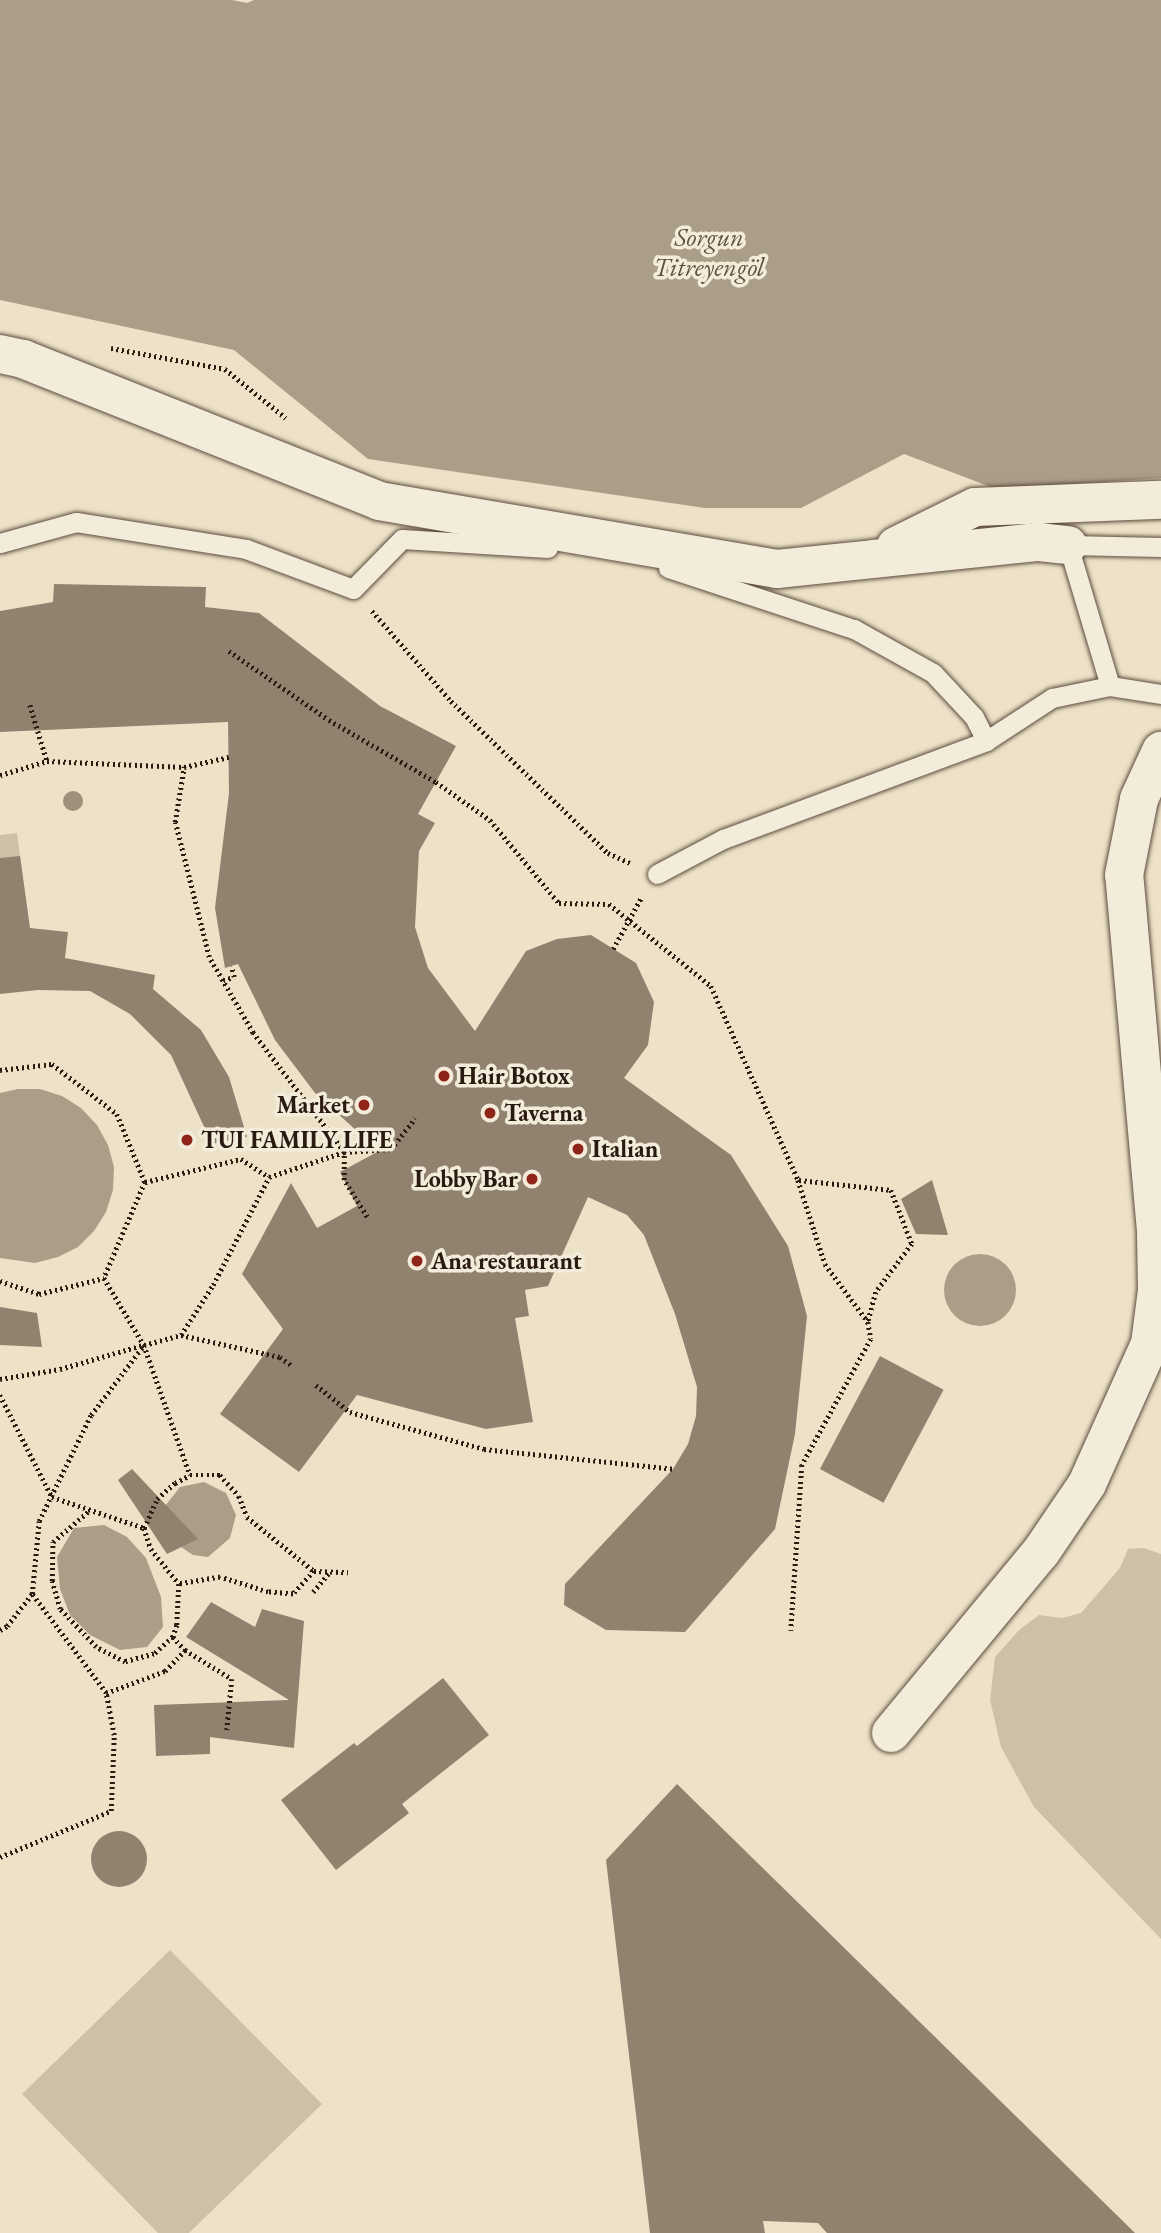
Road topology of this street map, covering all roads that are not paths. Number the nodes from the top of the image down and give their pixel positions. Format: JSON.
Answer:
{"nodes":[{"id":1,"x":0,"y":354,"type":"edge"},
{"id":2,"x":1161,"y":500,"type":"edge"},
{"id":3,"x":0,"y":543,"type":"edge"},
{"id":4,"x":1068,"y":545,"type":"junction"},
{"id":5,"x":1161,"y":547,"type":"edge"},
{"id":6,"x":865,"y":560,"type":"junction"},
{"id":7,"x":1110,"y":686,"type":"junction"},
{"id":8,"x":1161,"y":694,"type":"edge"},
{"id":9,"x":986,"y":741,"type":"junction"},
{"id":10,"x":1161,"y":751,"type":"edge"},
{"id":11,"x":657,"y":874,"type":"road end"},
{"id":12,"x":891,"y":1733,"type":"dead end"}],
"edges":[{"from":1,"to":6,"type":"street"},
{"from":2,"to":6,"type":"street"},
{"from":3,"to":9,"type":"lane"},
{"from":4,"to":5,"type":"lane"},
{"from":4,"to":6,"type":"street"},
{"from":4,"to":7,"type":"lane"},
{"from":7,"to":8,"type":"lane"},
{"from":7,"to":9,"type":"lane"},
{"from":9,"to":11,"type":"lane"},
{"from":10,"to":12,"type":"street"}]}
